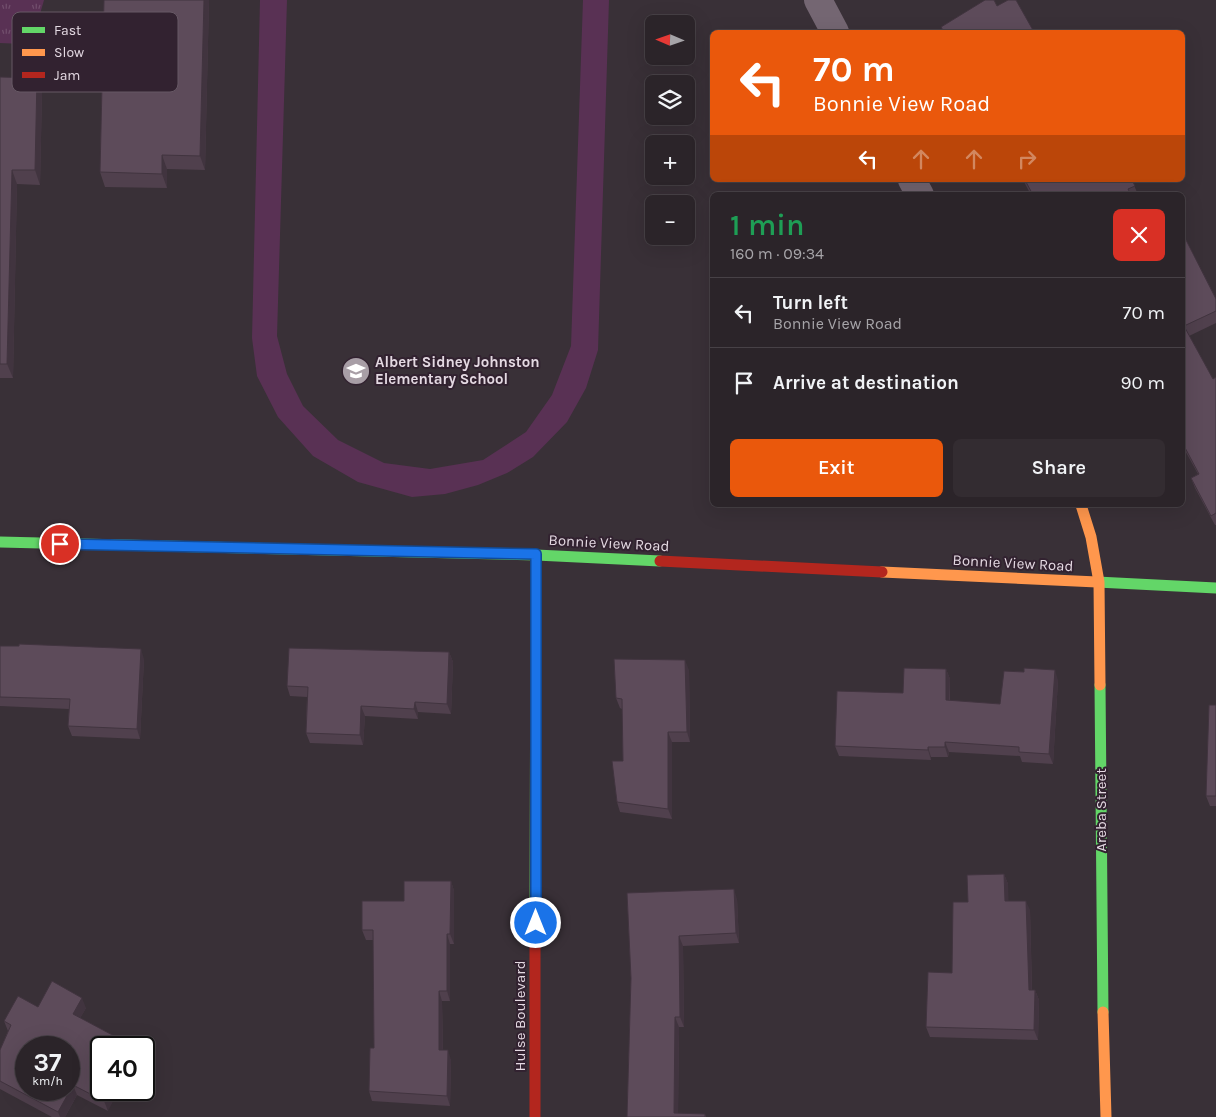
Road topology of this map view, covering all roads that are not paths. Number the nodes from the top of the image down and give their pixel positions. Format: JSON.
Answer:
{"nodes":[{"id":1,"x":818,"y":0,"type":"edge"},
{"id":2,"x":834,"y":30,"type":"edge"},
{"id":3,"x":1082,"y":507,"type":"edge"},
{"id":4,"x":0,"y":542,"type":"edge"},
{"id":5,"x":536,"y":554,"type":"junction"},
{"id":6,"x":1099,"y":582,"type":"junction"},
{"id":7,"x":1216,"y":588,"type":"edge"},
{"id":8,"x":535,"y":1117,"type":"edge"},
{"id":9,"x":1106,"y":1117,"type":"edge"}],
"edges":[{"from":1,"to":2,"type":"street"},
{"from":3,"to":6,"type":"street","name":"Areba Street"},
{"from":4,"to":5,"type":"street","name":"Bonnie View Road"},
{"from":5,"to":6,"type":"street","name":"Bonnie View Road"},
{"from":5,"to":8,"type":"street","name":"Hulse Boulevard"},
{"from":6,"to":7,"type":"street","name":"Bonnie View Road"},
{"from":6,"to":9,"type":"street","name":"Areba Street"}]}
